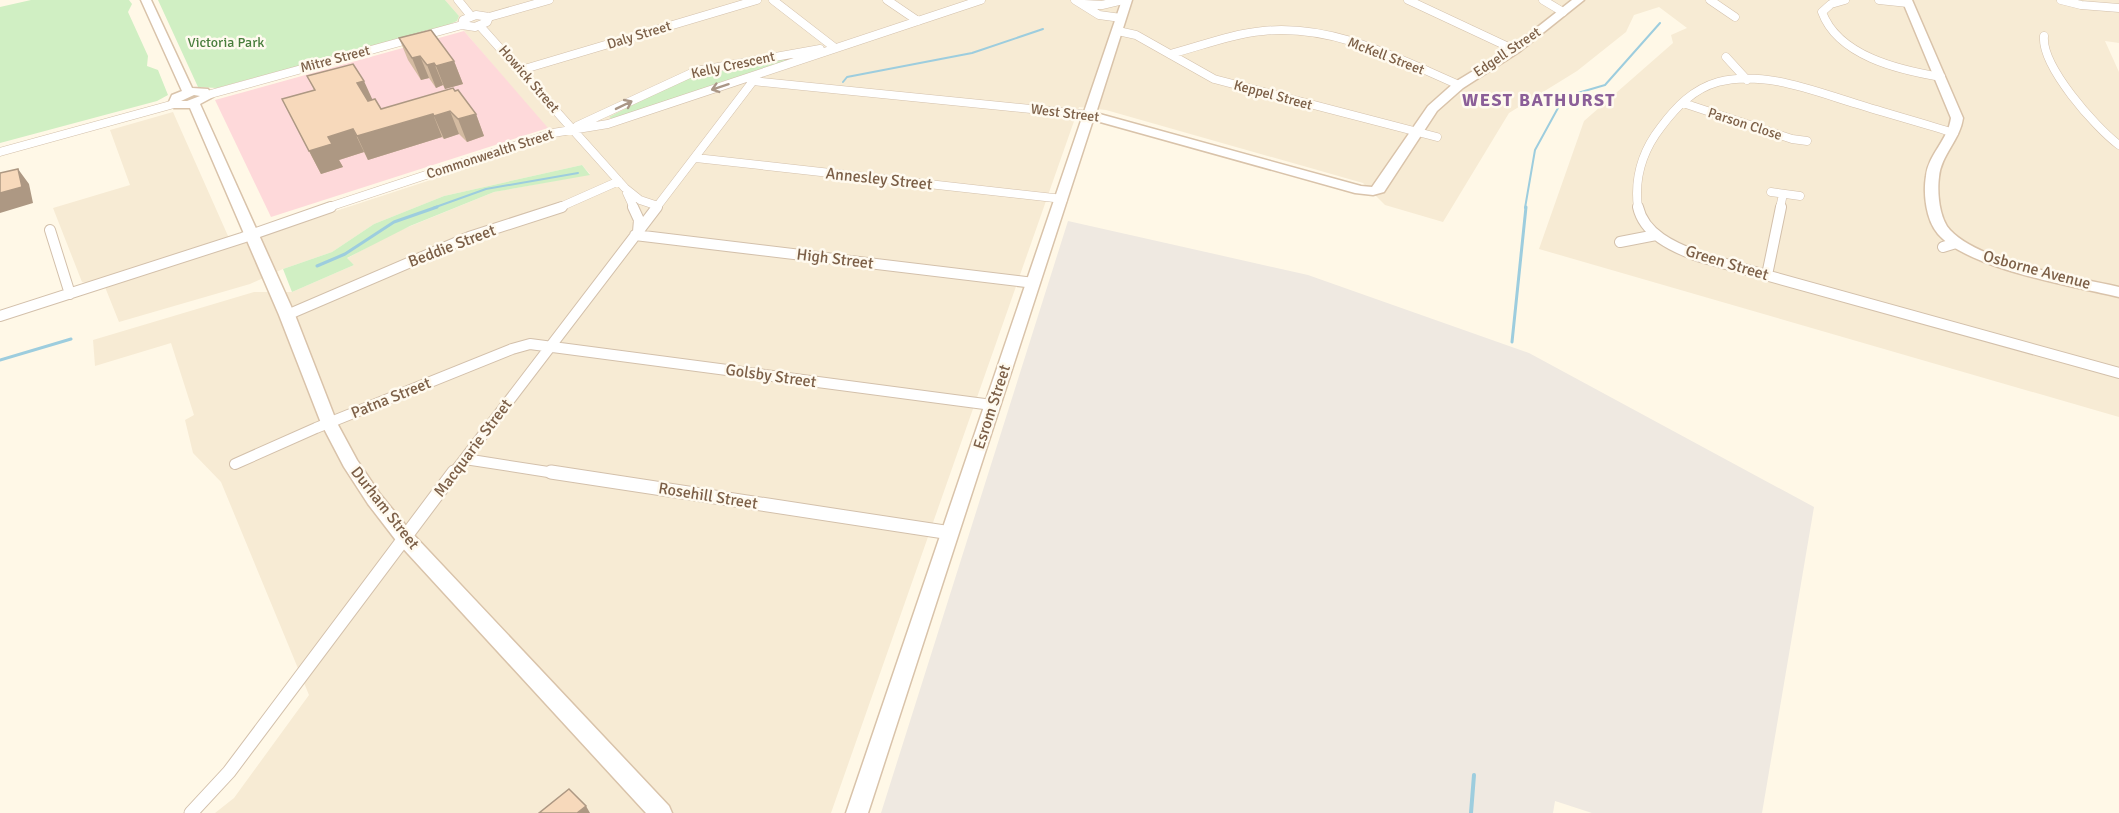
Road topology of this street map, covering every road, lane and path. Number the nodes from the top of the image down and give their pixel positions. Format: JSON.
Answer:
{"nodes":[{"id":1,"x":146,"y":0,"type":"edge"},
{"id":2,"x":458,"y":0,"type":"edge"},
{"id":3,"x":549,"y":0,"type":"edge"},
{"id":4,"x":757,"y":0,"type":"edge"},
{"id":5,"x":773,"y":0,"type":"edge"},
{"id":6,"x":887,"y":0,"type":"edge"},
{"id":7,"x":981,"y":0,"type":"edge"},
{"id":8,"x":1125,"y":0,"type":"edge"},
{"id":9,"x":1408,"y":0,"type":"edge"},
{"id":10,"x":1544,"y":0,"type":"edge"},
{"id":11,"x":1579,"y":0,"type":"edge"},
{"id":12,"x":1710,"y":0,"type":"edge"},
{"id":13,"x":1845,"y":0,"type":"edge"},
{"id":14,"x":1879,"y":0,"type":"edge"},
{"id":15,"x":2061,"y":0,"type":"edge"},
{"id":16,"x":1078,"y":2,"type":"edge"},
{"id":17,"x":1908,"y":2,"type":"edge"},
{"id":18,"x":2119,"y":8,"type":"edge"},
{"id":19,"x":1096,"y":12,"type":"junction"},
{"id":20,"x":1563,"y":12,"type":"junction"},
{"id":21,"x":471,"y":16,"type":"junction"},
{"id":22,"x":489,"y":16,"type":"junction"},
{"id":23,"x":1735,"y":17,"type":"dead end"},
{"id":24,"x":918,"y":21,"type":"junction"},
{"id":25,"x":1120,"y":22,"type":"junction"},
{"id":26,"x":462,"y":25,"type":"junction"},
{"id":27,"x":480,"y":26,"type":"junction"},
{"id":28,"x":2044,"y":36,"type":"dead end"},
{"id":29,"x":835,"y":48,"type":"junction"},
{"id":30,"x":1515,"y":50,"type":"junction"},
{"id":31,"x":1170,"y":54,"type":"junction"},
{"id":32,"x":1726,"y":57,"type":"dead end"},
{"id":33,"x":521,"y":70,"type":"junction"},
{"id":34,"x":1941,"y":77,"type":"junction"},
{"id":35,"x":751,"y":80,"type":"junction"},
{"id":36,"x":1747,"y":80,"type":"junction"},
{"id":37,"x":1459,"y":85,"type":"junction"},
{"id":38,"x":196,"y":97,"type":"junction"},
{"id":39,"x":1683,"y":103,"type":"junction"},
{"id":40,"x":174,"y":104,"type":"joint"},
{"id":41,"x":1090,"y":115,"type":"junction"},
{"id":42,"x":599,"y":118,"type":"junction"},
{"id":43,"x":608,"y":124,"type":"junction"},
{"id":44,"x":570,"y":128,"type":"junction"},
{"id":45,"x":1417,"y":132,"type":"junction"},
{"id":46,"x":1953,"y":133,"type":"junction"},
{"id":47,"x":1437,"y":137,"type":"dead end"},
{"id":48,"x":1807,"y":141,"type":"dead end"},
{"id":49,"x":2119,"y":145,"type":"edge"},
{"id":50,"x":0,"y":152,"type":"edge"},
{"id":51,"x":696,"y":158,"type":"junction"},
{"id":52,"x":622,"y":184,"type":"junction"},
{"id":53,"x":1373,"y":191,"type":"joint"},
{"id":54,"x":669,"y":192,"type":"junction"},
{"id":55,"x":1771,"y":192,"type":"dead end"},
{"id":56,"x":1783,"y":194,"type":"junction"},
{"id":57,"x":1800,"y":196,"type":"dead end"},
{"id":58,"x":1062,"y":199,"type":"junction"},
{"id":59,"x":635,"y":202,"type":"junction"},
{"id":60,"x":656,"y":208,"type":"junction"},
{"id":61,"x":50,"y":230,"type":"dead end"},
{"id":62,"x":251,"y":234,"type":"junction"},
{"id":63,"x":637,"y":234,"type":"junction"},
{"id":64,"x":1656,"y":235,"type":"junction"},
{"id":65,"x":1620,"y":242,"type":"dead end"},
{"id":66,"x":1767,"y":275,"type":"junction"},
{"id":67,"x":1034,"y":283,"type":"junction"},
{"id":68,"x":2119,"y":292,"type":"edge"},
{"id":69,"x":70,"y":294,"type":"junction"},
{"id":70,"x":286,"y":315,"type":"junction"},
{"id":71,"x":0,"y":316,"type":"edge"},
{"id":72,"x":551,"y":346,"type":"junction"},
{"id":73,"x":2119,"y":373,"type":"edge"},
{"id":74,"x":992,"y":405,"type":"junction"},
{"id":75,"x":329,"y":423,"type":"junction"},
{"id":76,"x":465,"y":459,"type":"junction"},
{"id":77,"x":236,"y":464,"type":"dead end"},
{"id":78,"x":951,"y":533,"type":"junction"},
{"id":79,"x":405,"y":538,"type":"junction"},
{"id":80,"x":190,"y":813,"type":"edge"},
{"id":81,"x":661,"y":813,"type":"edge"},
{"id":82,"x":856,"y":813,"type":"edge"}],
"edges":[{"from":1,"to":38,"type":"street","name":"Durham Street"},
{"from":2,"to":21,"type":"street"},
{"from":3,"to":22,"type":"street"},
{"from":4,"to":33,"type":"street","name":"Daly Street"},
{"from":5,"to":29,"type":"street"},
{"from":6,"to":24,"type":"street"},
{"from":7,"to":24,"type":"street","name":"Commonwealth Street"},
{"from":8,"to":16,"type":"street","name":"Keppel Street"},
{"from":8,"to":25,"type":"street","name":"Esrom Street"},
{"from":9,"to":30,"type":"street"},
{"from":10,"to":20,"type":"street"},
{"from":11,"to":20,"type":"street","name":"Edgell Street"},
{"from":12,"to":23,"type":"street"},
{"from":13,"to":34,"type":"street"},
{"from":14,"to":17,"type":"street"},
{"from":15,"to":18,"type":"street"},
{"from":16,"to":19,"type":"street","name":"Keppel Street"},
{"from":17,"to":34,"type":"street"},
{"from":19,"to":25,"type":"street","name":"Keppel Street"},
{"from":19,"to":25,"type":"street","name":"Keppel Street"},
{"from":20,"to":30,"type":"street","name":"Edgell Street"},
{"from":21,"to":22,"type":"street"},
{"from":21,"to":26,"type":"street"},
{"from":22,"to":27,"type":"street"},
{"from":24,"to":29,"type":"street","name":"Commonwealth Street"},
{"from":25,"to":31,"type":"street","name":"Keppel Street"},
{"from":25,"to":41,"type":"street","name":"Esrom Street"},
{"from":26,"to":27,"type":"street"},
{"from":26,"to":38,"type":"street","name":"Mitre Street"},
{"from":27,"to":33,"type":"street","name":"Howick Street"},
{"from":28,"to":49,"type":"street"},
{"from":29,"to":35,"type":"street","name":"Commonwealth Street"},
{"from":42,"to":29,"type":"street","name":"Kelly Crescent","one_way":true},
{"from":30,"to":37,"type":"street","name":"Edgell Street"},
{"from":31,"to":37,"type":"street","name":"McKell Street"},
{"from":31,"to":45,"type":"street","name":"Keppel Street"},
{"from":32,"to":36,"type":"street"},
{"from":33,"to":44,"type":"street","name":"Howick Street"},
{"from":34,"to":46,"type":"street"},
{"from":35,"to":41,"type":"street","name":"West Street"},
{"from":35,"to":43,"type":"street","name":"Commonwealth Street","one_way":true},
{"from":35,"to":51,"type":"street","name":"Macquarie Street"},
{"from":36,"to":39,"type":"street","name":"Green Street"},
{"from":36,"to":46,"type":"street","name":"Green Street"},
{"from":37,"to":45,"type":"street","name":"Edgell Street"},
{"from":38,"to":40,"type":"street"},
{"from":38,"to":62,"type":"street","name":"Durham Street"},
{"from":39,"to":48,"type":"street","name":"Parson Close"},
{"from":39,"to":64,"type":"street","name":"Green Street"},
{"from":40,"to":50,"type":"street"},
{"from":41,"to":53,"type":"street","name":"West Street"},
{"from":41,"to":58,"type":"street","name":"Esrom Street"},
{"from":42,"to":43,"type":"street"},
{"from":42,"to":44,"type":"street","name":"Kelly Crescent"},
{"from":43,"to":44,"type":"street","name":"Commonwealth Street"},
{"from":44,"to":52,"type":"street","name":"Howick Street"},
{"from":44,"to":62,"type":"street","name":"Commonwealth Street"},
{"from":45,"to":47,"type":"street","name":"Keppel Street"},
{"from":45,"to":53,"type":"street","name":"Edgell Street"},
{"from":46,"to":68,"type":"street","name":"Osborne Avenue"},
{"from":51,"to":54,"type":"street","name":"Macquarie Street"},
{"from":51,"to":58,"type":"street","name":"Annesley Street"},
{"from":52,"to":59,"type":"street","name":"Howick Street"},
{"from":52,"to":70,"type":"street","name":"Beddie Street"},
{"from":54,"to":59,"type":"street"},
{"from":54,"to":60,"type":"street","name":"Macquarie Street"},
{"from":55,"to":56,"type":"street"},
{"from":56,"to":57,"type":"street"},
{"from":56,"to":66,"type":"street"},
{"from":58,"to":67,"type":"street","name":"Esrom Street"},
{"from":59,"to":60,"type":"street","name":"Howick Street"},
{"from":59,"to":63,"type":"street"},
{"from":60,"to":63,"type":"street","name":"Macquarie Street"},
{"from":61,"to":69,"type":"street"},
{"from":62,"to":69,"type":"street","name":"Commonwealth Street"},
{"from":62,"to":70,"type":"street","name":"Durham Street"},
{"from":63,"to":67,"type":"street","name":"High Street"},
{"from":63,"to":72,"type":"street","name":"Macquarie Street"},
{"from":64,"to":65,"type":"street"},
{"from":64,"to":66,"type":"street","name":"Green Street"},
{"from":66,"to":73,"type":"street","name":"Green Street"},
{"from":67,"to":74,"type":"street","name":"Esrom Street"},
{"from":69,"to":71,"type":"street","name":"Commonwealth Street"},
{"from":70,"to":75,"type":"street","name":"Durham Street"},
{"from":72,"to":74,"type":"street","name":"Golsby Street"},
{"from":72,"to":75,"type":"street","name":"Patna Street"},
{"from":72,"to":76,"type":"street","name":"Macquarie Street"},
{"from":74,"to":78,"type":"street","name":"Esrom Street"},
{"from":75,"to":77,"type":"street","name":"Patna Street"},
{"from":75,"to":79,"type":"street","name":"Durham Street"},
{"from":76,"to":78,"type":"street","name":"Rosehill Street"},
{"from":76,"to":79,"type":"street","name":"Macquarie Street"},
{"from":78,"to":82,"type":"street","name":"Esrom Street"},
{"from":79,"to":80,"type":"street","name":"Macquarie Street"},
{"from":79,"to":81,"type":"street","name":"Durham Street"}]}
